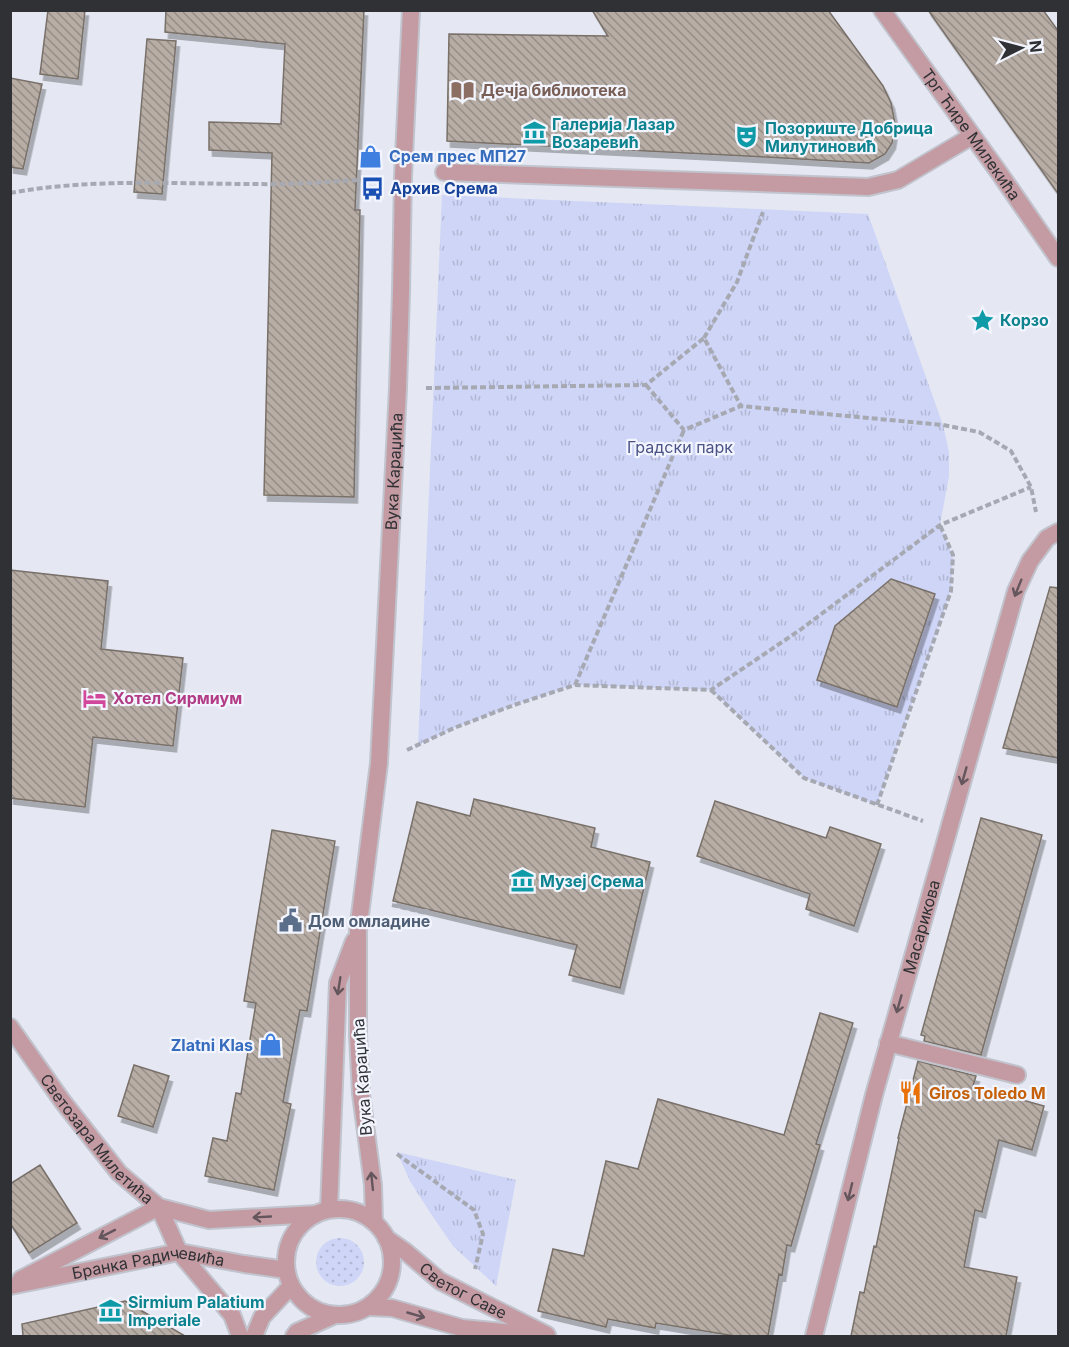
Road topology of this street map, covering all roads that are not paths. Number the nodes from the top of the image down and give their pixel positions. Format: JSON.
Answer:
{"nodes":[{"id":1,"x":411,"y":10,"type":"edge"},
{"id":2,"x":882,"y":10,"type":"edge"},
{"id":3,"x":972,"y":136,"type":"junction"},
{"id":4,"x":444,"y":172,"type":"dead end"},
{"id":5,"x":1059,"y":258,"type":"edge"},
{"id":6,"x":1053,"y":535,"type":"edge"},
{"id":7,"x":358,"y":931,"type":"junction"},
{"id":8,"x":10,"y":1027,"type":"edge"},
{"id":9,"x":888,"y":1043,"type":"junction"},
{"id":10,"x":1017,"y":1075,"type":"dead end"},
{"id":11,"x":159,"y":1207,"type":"junction"},
{"id":12,"x":322,"y":1212,"type":"junction"},
{"id":13,"x":374,"y":1222,"type":"junction"},
{"id":14,"x":386,"y":1238,"type":"junction"},
{"id":15,"x":179,"y":1252,"type":"junction"},
{"id":16,"x":288,"y":1278,"type":"junction"},
{"id":17,"x":10,"y":1285,"type":"edge"},
{"id":18,"x":368,"y":1307,"type":"junction"},
{"id":19,"x":335,"y":1315,"type":"junction"},
{"id":20,"x":240,"y":1336,"type":"edge"},
{"id":21,"x":254,"y":1336,"type":"edge"},
{"id":22,"x":294,"y":1336,"type":"edge"},
{"id":23,"x":550,"y":1336,"type":"edge"},
{"id":24,"x":814,"y":1336,"type":"edge"}],
"edges":[{"from":1,"to":7,"type":"street","name":"Вука Караџића"},
{"from":2,"to":3,"type":"street","name":"Трг Ћире Милекића"},
{"from":3,"to":4,"type":"street"},
{"from":3,"to":5,"type":"street","name":"Трг Ћире Милекића"},
{"from":6,"to":9,"type":"street","name":"Масарикова","one_way":true},
{"from":7,"to":12,"type":"street","name":"Вука Караџића","one_way":true},
{"from":13,"to":7,"type":"street","name":"Вука Караџића","one_way":true},
{"from":8,"to":11,"type":"street","name":"Светозара Милетића"},
{"from":9,"to":10,"type":"street"},
{"from":9,"to":24,"type":"street","name":"Масарикова","one_way":true},
{"from":12,"to":11,"type":"street","name":"Светозара Милетића","one_way":true},
{"from":11,"to":15,"type":"street"},
{"from":11,"to":17,"type":"street","name":"Бранка Радичевића","one_way":true},
{"from":12,"to":13,"type":"street"},
{"from":12,"to":16,"type":"street"},
{"from":13,"to":14,"type":"street"},
{"from":14,"to":18,"type":"street"},
{"from":14,"to":23,"type":"street","name":"Светог Саве"},
{"from":15,"to":16,"type":"street","name":"Бранка Радичевића"},
{"from":15,"to":17,"type":"street","name":"Бранка Радичевића"},
{"from":15,"to":20,"type":"street"},
{"from":16,"to":19,"type":"street"},
{"from":16,"to":21,"type":"street"},
{"from":18,"to":19,"type":"street"},
{"from":18,"to":23,"type":"street","name":"Светог Саве","one_way":true},
{"from":19,"to":22,"type":"street"}]}
